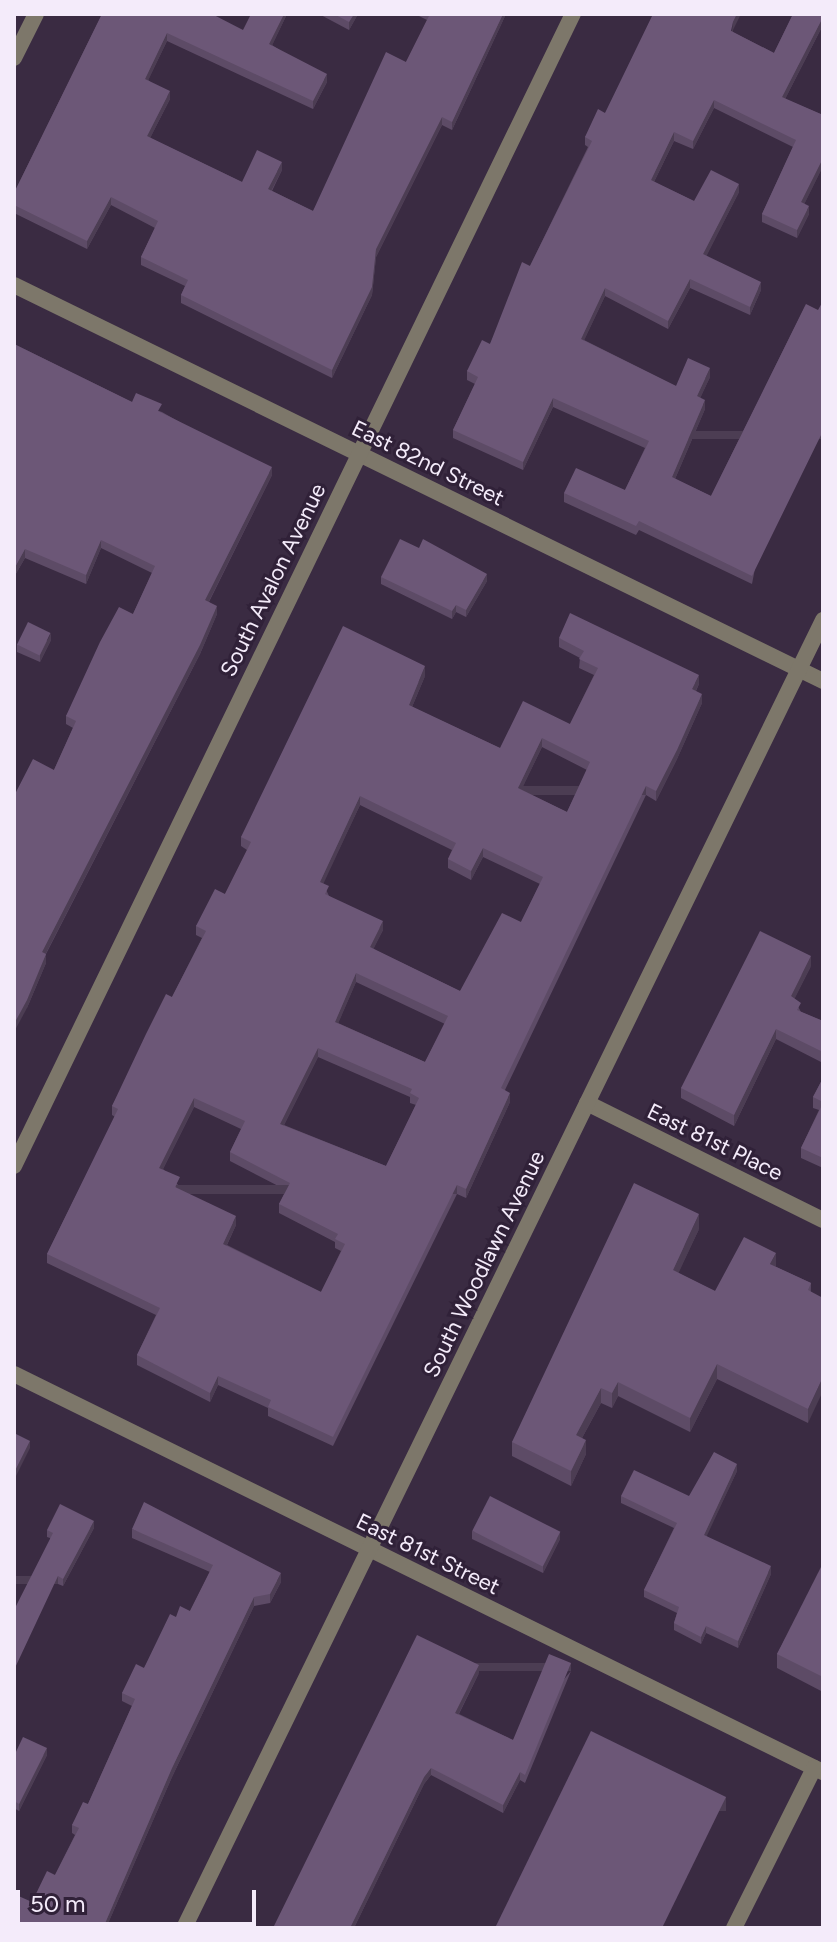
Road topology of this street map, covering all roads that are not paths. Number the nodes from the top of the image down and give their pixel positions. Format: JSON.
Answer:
{"nodes":[{"id":1,"x":36,"y":14,"type":"edge"},
{"id":2,"x":573,"y":14,"type":"edge"},
{"id":3,"x":14,"y":58,"type":"edge"},
{"id":4,"x":14,"y":285,"type":"edge"},
{"id":5,"x":359,"y":453,"type":"junction"},
{"id":6,"x":823,"y":620,"type":"edge"},
{"id":7,"x":799,"y":669,"type":"junction"},
{"id":8,"x":823,"y":681,"type":"edge"},
{"id":9,"x":587,"y":1103,"type":"junction"},
{"id":10,"x":14,"y":1166,"type":"edge"},
{"id":11,"x":823,"y":1220,"type":"edge"},
{"id":12,"x":14,"y":1374,"type":"edge"},
{"id":13,"x":369,"y":1549,"type":"junction"},
{"id":14,"x":818,"y":1770,"type":"edge"},
{"id":15,"x":184,"y":1928,"type":"edge"},
{"id":16,"x":734,"y":1928,"type":"edge"}],
"edges":[{"from":1,"to":3,"type":"street"},
{"from":2,"to":5,"type":"street","name":"South Avalon Avenue"},
{"from":4,"to":5,"type":"street","name":"East 82nd Street"},
{"from":5,"to":7,"type":"street","name":"East 82nd Street"},
{"from":5,"to":10,"type":"street","name":"South Avalon Avenue"},
{"from":6,"to":7,"type":"street","name":"South Woodlawn Avenue"},
{"from":7,"to":8,"type":"street","name":"East 82nd Street"},
{"from":7,"to":9,"type":"street","name":"South Woodlawn Avenue"},
{"from":9,"to":11,"type":"street","name":"East 81st Place"},
{"from":9,"to":13,"type":"street","name":"South Woodlawn Avenue"},
{"from":12,"to":13,"type":"street","name":"East 81st Street"},
{"from":13,"to":14,"type":"street","name":"East 81st Street"},
{"from":13,"to":15,"type":"street","name":"South Woodlawn Avenue"},
{"from":14,"to":16,"type":"street"}]}
